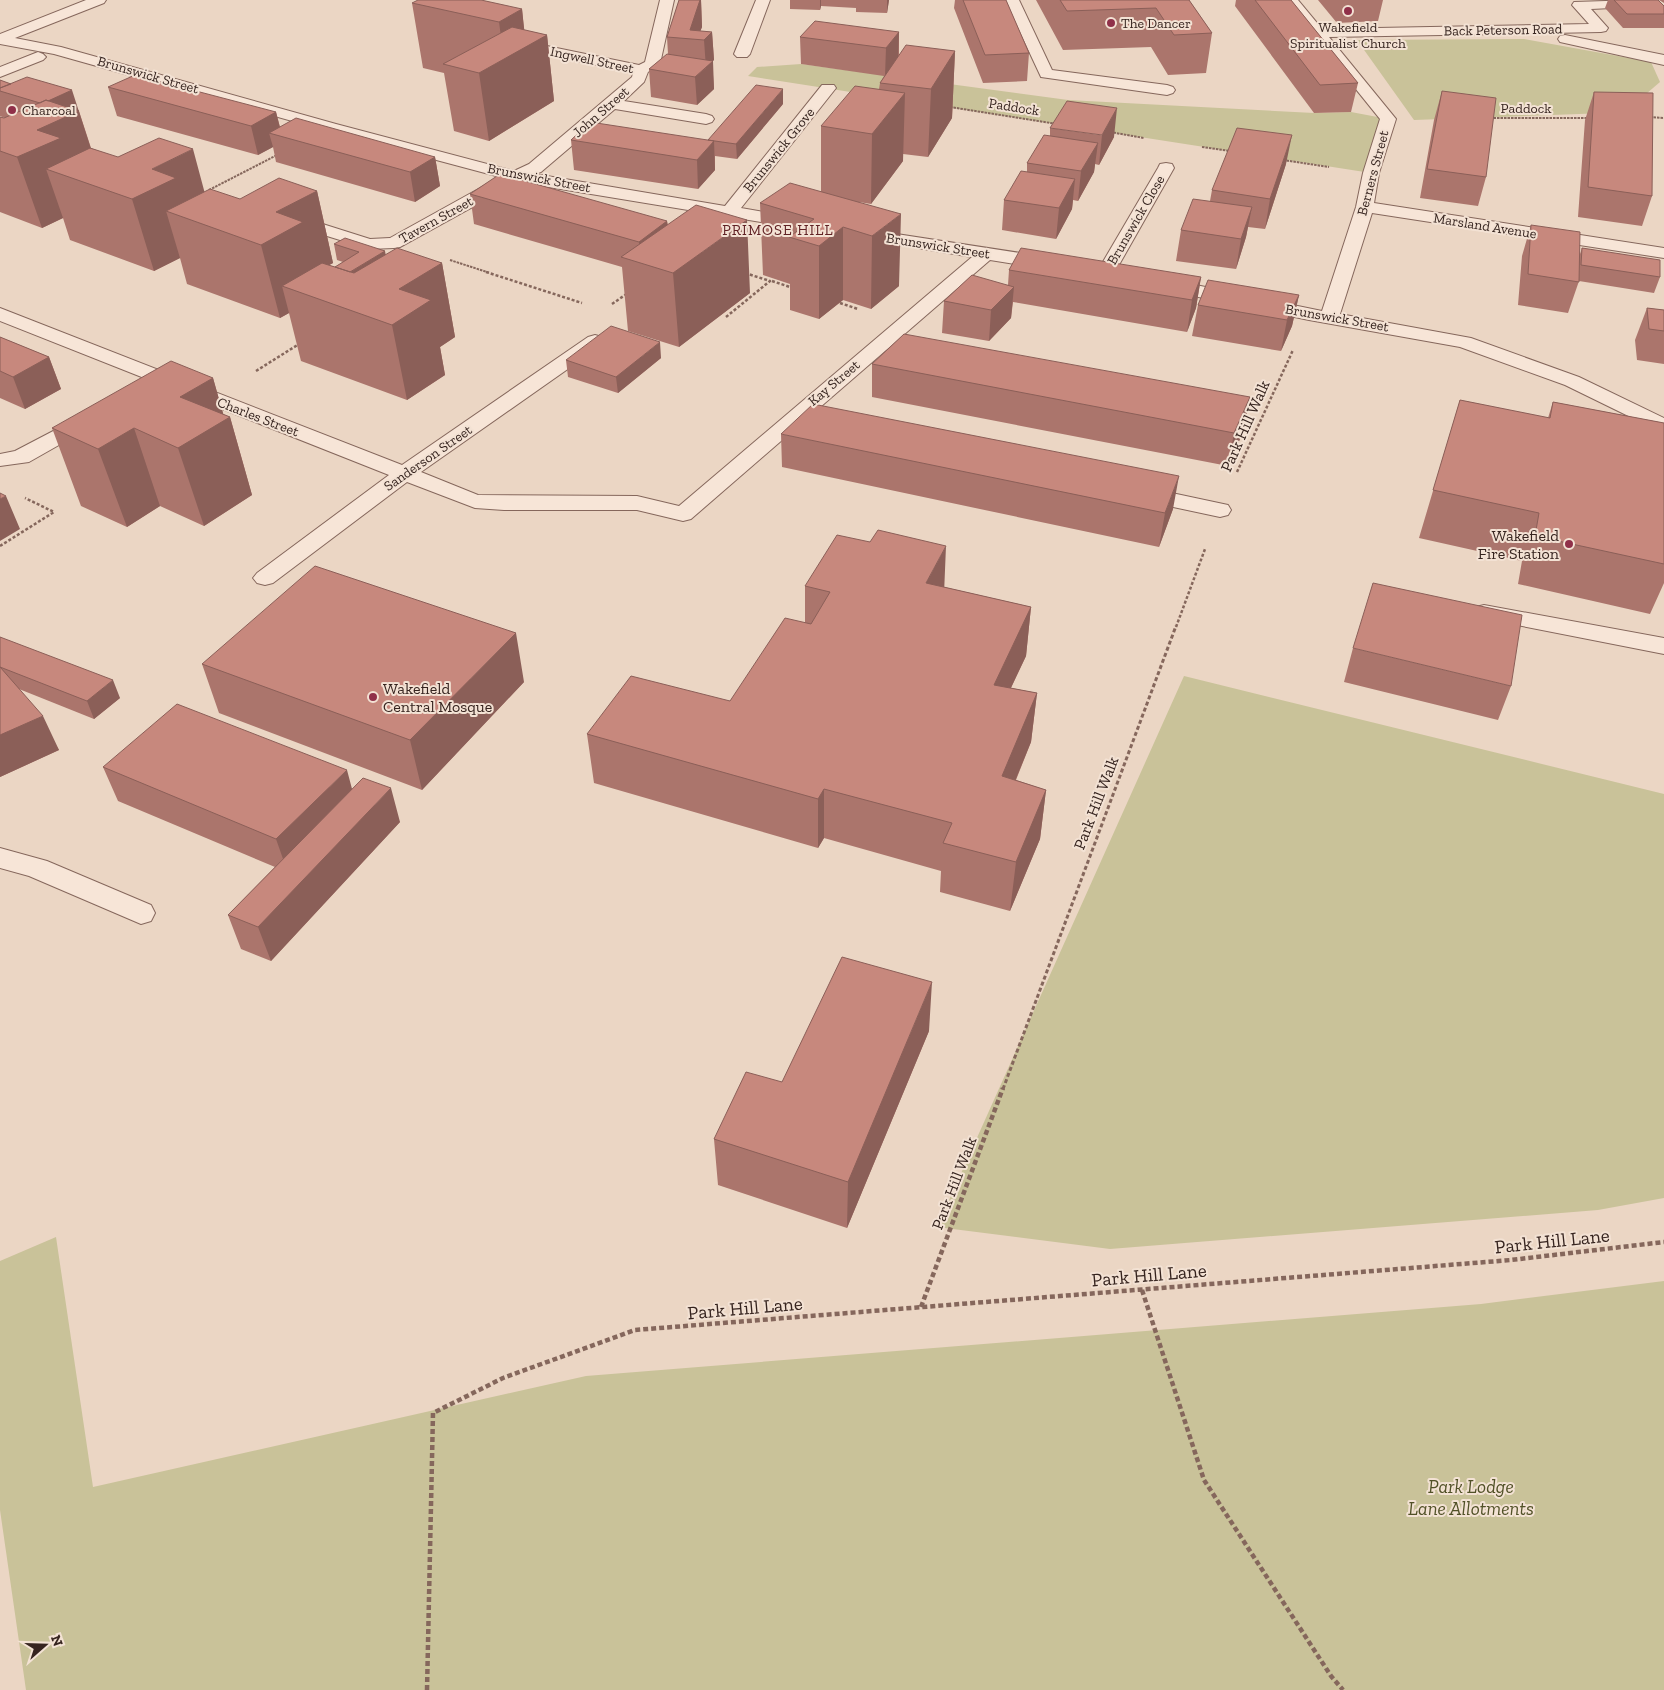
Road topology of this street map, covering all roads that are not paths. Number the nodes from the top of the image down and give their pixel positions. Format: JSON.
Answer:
{"nodes":[{"id":1,"x":99,"y":0,"type":"edge"},
{"id":2,"x":667,"y":0,"type":"edge"},
{"id":3,"x":763,"y":0,"type":"edge"},
{"id":4,"x":1012,"y":0,"type":"edge"},
{"id":5,"x":1291,"y":0,"type":"edge"},
{"id":6,"x":1633,"y":2,"type":"edge"},
{"id":7,"x":1522,"y":30,"type":"junction"},
{"id":8,"x":1318,"y":33,"type":"junction"},
{"id":9,"x":0,"y":40,"type":"edge"},
{"id":10,"x":498,"y":40,"type":"edge"},
{"id":11,"x":742,"y":54,"type":"dead end"},
{"id":12,"x":38,"y":57,"type":"dead end"},
{"id":13,"x":1664,"y":60,"type":"edge"},
{"id":14,"x":641,"y":70,"type":"junction"},
{"id":15,"x":0,"y":72,"type":"edge"},
{"id":16,"x":828,"y":88,"type":"dead end"},
{"id":17,"x":1167,"y":90,"type":"dead end"},
{"id":18,"x":612,"y":104,"type":"junction"},
{"id":19,"x":706,"y":119,"type":"dead end"},
{"id":20,"x":1166,"y":168,"type":"dead end"},
{"id":21,"x":515,"y":176,"type":"junction"},
{"id":22,"x":1365,"y":207,"type":"junction"},
{"id":23,"x":729,"y":212,"type":"junction"},
{"id":24,"x":279,"y":215,"type":"edge"},
{"id":25,"x":815,"y":226,"type":"edge"},
{"id":26,"x":843,"y":231,"type":"edge"},
{"id":27,"x":1664,"y":253,"type":"edge"},
{"id":28,"x":986,"y":254,"type":"junction"},
{"id":29,"x":1069,"y":266,"type":"edge"},
{"id":30,"x":1087,"y":269,"type":"edge"},
{"id":31,"x":1106,"y":272,"type":"junction"},
{"id":32,"x":1125,"y":276,"type":"edge"},
{"id":33,"x":1144,"y":280,"type":"edge"},
{"id":34,"x":0,"y":314,"type":"edge"},
{"id":35,"x":1329,"y":317,"type":"junction"},
{"id":36,"x":595,"y":341,"type":"edge"},
{"id":37,"x":164,"y":379,"type":"junction"},
{"id":38,"x":138,"y":393,"type":"edge"},
{"id":39,"x":105,"y":411,"type":"edge"},
{"id":40,"x":790,"y":420,"type":"junction"},
{"id":41,"x":1664,"y":426,"type":"edge"},
{"id":42,"x":819,"y":427,"type":"edge"},
{"id":43,"x":0,"y":460,"type":"edge"},
{"id":44,"x":404,"y":474,"type":"junction"},
{"id":45,"x":1122,"y":489,"type":"edge"},
{"id":46,"x":1220,"y":510,"type":"road end"},
{"id":47,"x":683,"y":514,"type":"joint"},
{"id":48,"x":265,"y":578,"type":"dead end"},
{"id":49,"x":1459,"y":608,"type":"edge"},
{"id":50,"x":1664,"y":646,"type":"edge"},
{"id":51,"x":0,"y":858,"type":"edge"},
{"id":52,"x":141,"y":912,"type":"dead end"}],
"edges":[{"from":1,"to":9,"type":"street"},
{"from":2,"to":14,"type":"street","name":"John Street"},
{"from":3,"to":11,"type":"street"},
{"from":4,"to":17,"type":"street"},
{"from":5,"to":8,"type":"street","name":"Berners Street"},
{"from":6,"to":7,"type":"street","name":"Back Peterson Road"},
{"from":7,"to":8,"type":"street","name":"Back Peterson Road"},
{"from":7,"to":13,"type":"street"},
{"from":8,"to":22,"type":"street","name":"Berners Street"},
{"from":9,"to":21,"type":"street","name":"Brunswick Street"},
{"from":10,"to":14,"type":"street","name":"Ingwell Street"},
{"from":12,"to":15,"type":"street"},
{"from":14,"to":18,"type":"street","name":"John Street"},
{"from":16,"to":23,"type":"street","name":"Brunswick Grove"},
{"from":18,"to":19,"type":"street"},
{"from":18,"to":21,"type":"street","name":"John Street"},
{"from":20,"to":31,"type":"street","name":"Brunswick Close"},
{"from":21,"to":23,"type":"street","name":"Brunswick Street"},
{"from":21,"to":24,"type":"street","name":"Tavern Street"},
{"from":22,"to":27,"type":"street","name":"Marsland Avenue"},
{"from":22,"to":35,"type":"street","name":"Berners Street"},
{"from":23,"to":25,"type":"street","name":"Brunswick Street"},
{"from":26,"to":28,"type":"street","name":"Brunswick Street"},
{"from":28,"to":29,"type":"street","name":"Brunswick Street"},
{"from":28,"to":40,"type":"street","name":"Kay Street"},
{"from":30,"to":31,"type":"street"},
{"from":31,"to":32,"type":"street"},
{"from":33,"to":35,"type":"street","name":"Brunswick Street"},
{"from":34,"to":37,"type":"street","name":"Charles Street"},
{"from":35,"to":41,"type":"street","name":"Brunswick Street"},
{"from":36,"to":44,"type":"street","name":"Sanderson Street"},
{"from":37,"to":38,"type":"street"},
{"from":37,"to":44,"type":"street","name":"Charles Street"},
{"from":39,"to":43,"type":"street"},
{"from":40,"to":42,"type":"street"},
{"from":40,"to":47,"type":"street","name":"Kay Street"},
{"from":44,"to":47,"type":"street","name":"Charles Street"},
{"from":44,"to":48,"type":"street","name":"Sanderson Street"},
{"from":45,"to":46,"type":"street"},
{"from":49,"to":50,"type":"street"},
{"from":51,"to":52,"type":"street"}]}
